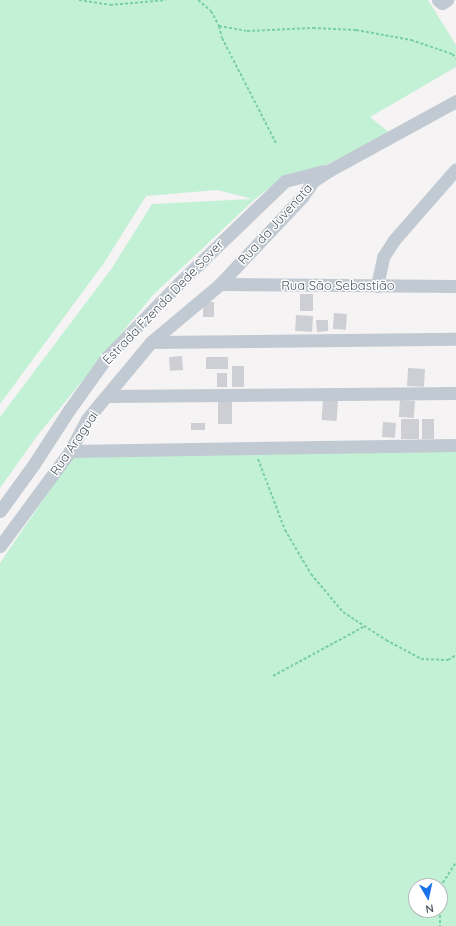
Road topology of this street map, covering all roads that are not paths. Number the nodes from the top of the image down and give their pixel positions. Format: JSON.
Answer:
{"nodes":[{"id":1,"x":438,"y":0,"type":"edge"},
{"id":2,"x":447,"y":0,"type":"edge"},
{"id":3,"x":456,"y":102,"type":"edge"},
{"id":4,"x":330,"y":170,"type":"junction"},
{"id":5,"x":453,"y":175,"type":"edge"},
{"id":6,"x":220,"y":284,"type":"junction"},
{"id":7,"x":377,"y":286,"type":"junction"},
{"id":8,"x":456,"y":286,"type":"edge"},
{"id":9,"x":456,"y":339,"type":"edge"},
{"id":10,"x":151,"y":342,"type":"junction"},
{"id":11,"x":456,"y":393,"type":"edge"},
{"id":12,"x":108,"y":396,"type":"junction"},
{"id":13,"x":456,"y":445,"type":"edge"},
{"id":14,"x":70,"y":451,"type":"junction"},
{"id":15,"x":0,"y":511,"type":"edge"},
{"id":16,"x":0,"y":546,"type":"edge"}],
"edges":[{"from":1,"to":2,"type":"street"},
{"from":3,"to":4,"type":"street","name":"Rua da Juvenata"},
{"from":4,"to":6,"type":"street","name":"Rua da Juvenata"},
{"from":4,"to":15,"type":"street","name":"Estrada Fzenda Dede Sover"},
{"from":5,"to":7,"type":"street"},
{"from":6,"to":7,"type":"street","name":"Rua São Sebastião"},
{"from":6,"to":10,"type":"street","name":"Rua da Juvenata"},
{"from":7,"to":8,"type":"street","name":"Rua São Sebastião"},
{"from":9,"to":10,"type":"street"},
{"from":10,"to":12,"type":"street","name":"Rua Araguai"},
{"from":11,"to":12,"type":"street"},
{"from":12,"to":14,"type":"street","name":"Rua Araguai"},
{"from":13,"to":14,"type":"street"},
{"from":14,"to":16,"type":"street","name":"Rua Araguai"}]}
